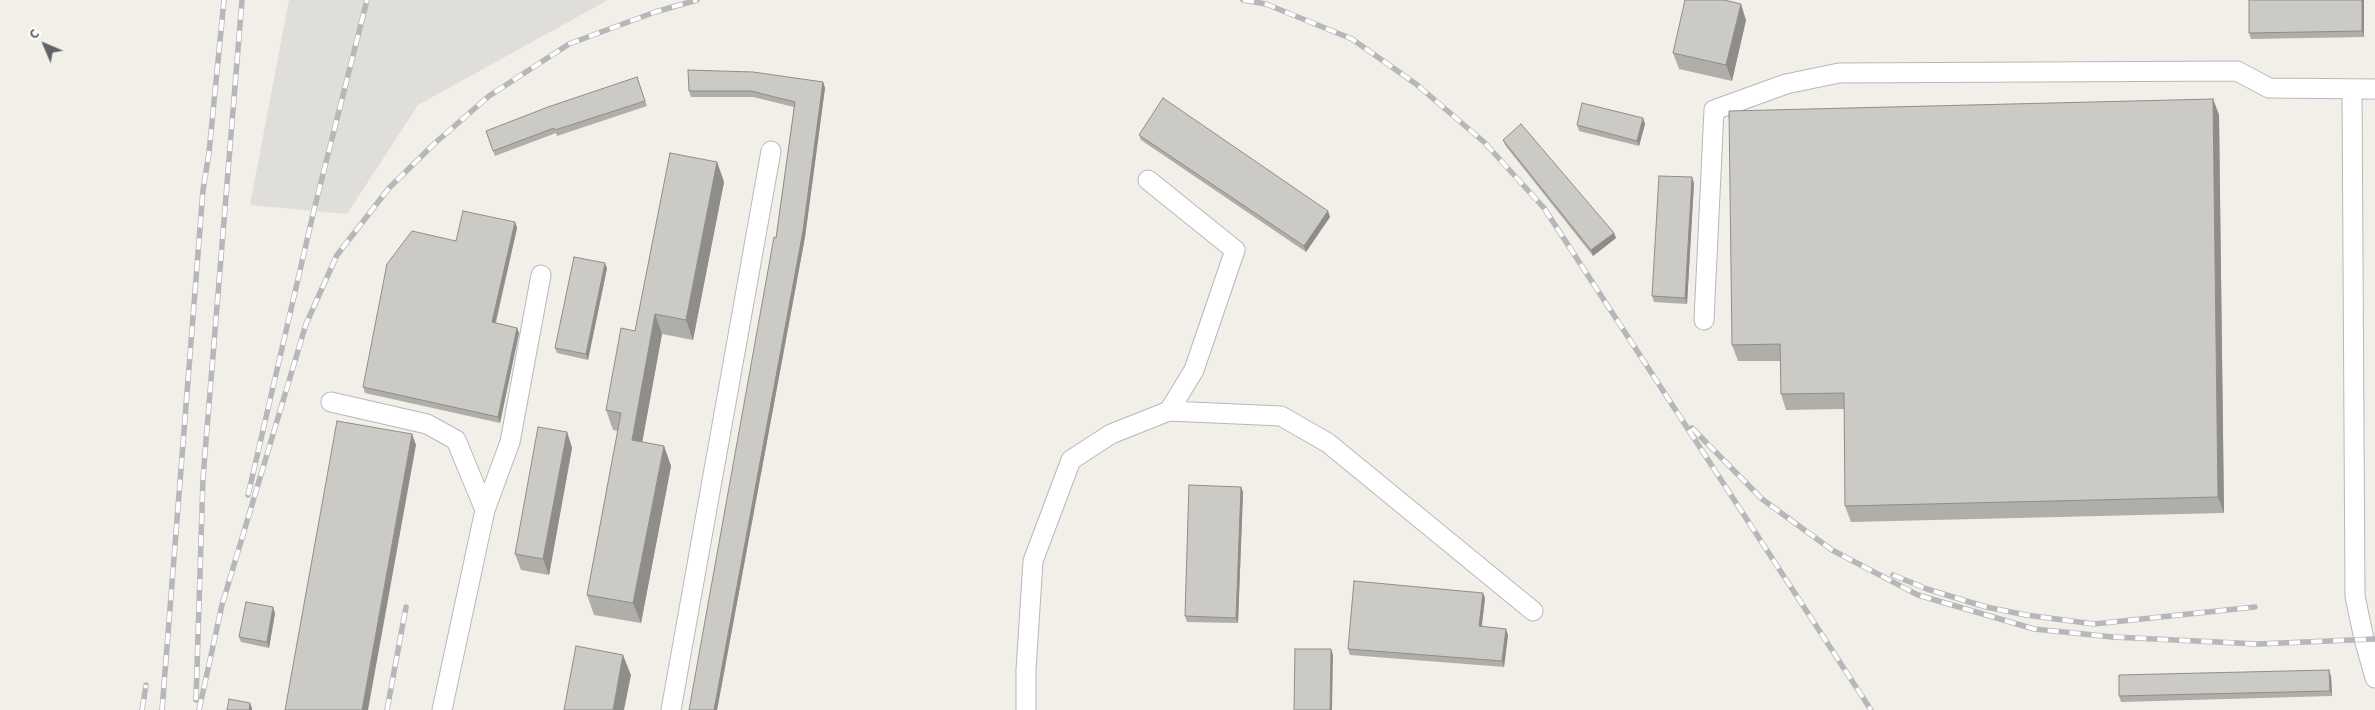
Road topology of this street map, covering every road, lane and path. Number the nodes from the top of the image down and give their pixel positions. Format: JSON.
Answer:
{"nodes":[{"id":1,"x":2352,"y":89,"type":"junction"},
{"id":2,"x":2375,"y":89,"type":"edge"},
{"id":3,"x":771,"y":151,"type":"dead end"},
{"id":4,"x":1148,"y":180,"type":"dead end"},
{"id":5,"x":541,"y":275,"type":"dead end"},
{"id":6,"x":1704,"y":320,"type":"dead end"},
{"id":7,"x":331,"y":402,"type":"dead end"},
{"id":8,"x":1169,"y":411,"type":"junction"},
{"id":9,"x":485,"y":510,"type":"junction"},
{"id":10,"x":1533,"y":611,"type":"dead end"},
{"id":11,"x":2375,"y":678,"type":"edge"},
{"id":12,"x":442,"y":710,"type":"edge"},
{"id":13,"x":671,"y":710,"type":"edge"},
{"id":14,"x":1026,"y":710,"type":"edge"}],
"edges":[{"from":1,"to":2,"type":"lane"},
{"from":1,"to":6,"type":"lane"},
{"from":1,"to":11,"type":"lane"},
{"from":3,"to":13,"type":"lane"},
{"from":4,"to":8,"type":"lane"},
{"from":5,"to":9,"type":"lane"},
{"from":7,"to":9,"type":"lane"},
{"from":8,"to":10,"type":"lane"},
{"from":8,"to":14,"type":"lane"},
{"from":9,"to":12,"type":"lane"}]}
